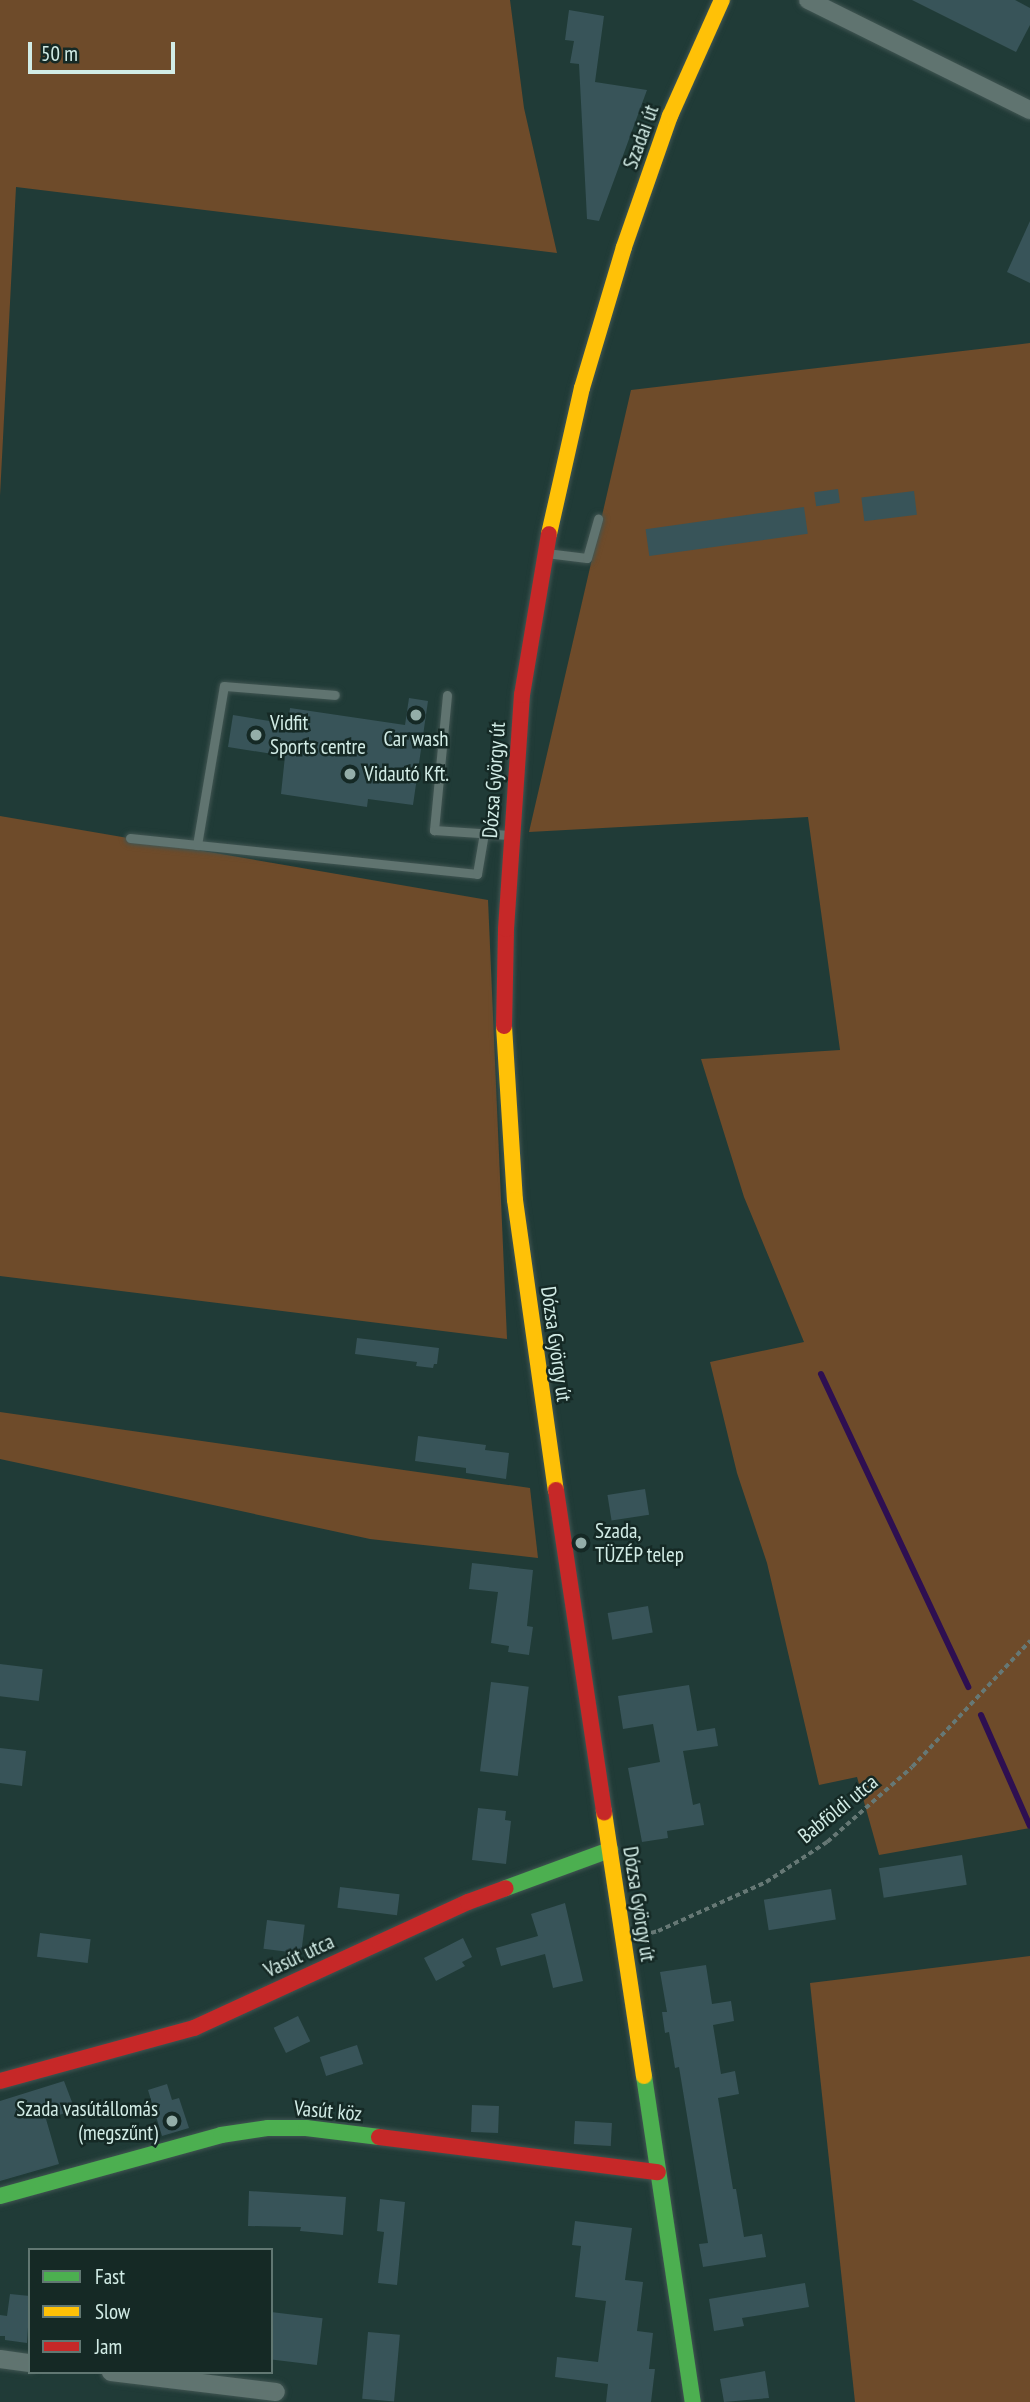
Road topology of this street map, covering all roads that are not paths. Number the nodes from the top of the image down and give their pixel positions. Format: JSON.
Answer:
{"nodes":[{"id":1,"x":722,"y":0,"type":"edge"},
{"id":2,"x":808,"y":0,"type":"edge"},
{"id":3,"x":1030,"y":110,"type":"edge"},
{"id":4,"x":611,"y":292,"type":"joint"},
{"id":5,"x":598,"y":519,"type":"dead end"},
{"id":6,"x":545,"y":553,"type":"junction"},
{"id":7,"x":335,"y":695,"type":"dead end"},
{"id":8,"x":447,"y":695,"type":"dead end"},
{"id":9,"x":484,"y":834,"type":"junction"},
{"id":10,"x":511,"y":835,"type":"junction"},
{"id":11,"x":130,"y":838,"type":"dead end"},
{"id":12,"x":197,"y":845,"type":"junction"},
{"id":13,"x":610,"y":1850,"type":"junction"},
{"id":14,"x":0,"y":2081,"type":"edge"},
{"id":15,"x":658,"y":2172,"type":"junction"},
{"id":16,"x":0,"y":2196,"type":"edge"},
{"id":17,"x":0,"y":2359,"type":"edge"},
{"id":18,"x":28,"y":2362,"type":"edge"},
{"id":19,"x":128,"y":2374,"type":"edge"},
{"id":20,"x":276,"y":2392,"type":"dead end"},
{"id":21,"x":693,"y":2402,"type":"edge"}],
"edges":[{"from":1,"to":4,"type":"main road","name":"Szadai út"},
{"from":2,"to":3,"type":"street"},
{"from":4,"to":6,"type":"main road","name":"Dózsa György út"},
{"from":5,"to":6,"type":"lane"},
{"from":6,"to":10,"type":"main road","name":"Dózsa György út"},
{"from":7,"to":12,"type":"lane"},
{"from":8,"to":9,"type":"lane"},
{"from":9,"to":10,"type":"lane"},
{"from":9,"to":12,"type":"lane"},
{"from":10,"to":13,"type":"main road","name":"Dózsa György út"},
{"from":11,"to":12,"type":"lane"},
{"from":13,"to":14,"type":"main road","name":"Vasút utca"},
{"from":13,"to":15,"type":"main road","name":"Dózsa György út"},
{"from":15,"to":16,"type":"main road","name":"Vasút köz"},
{"from":15,"to":21,"type":"main road","name":"Dózsa György út"},
{"from":17,"to":18,"type":"street"},
{"from":19,"to":20,"type":"street"}]}
